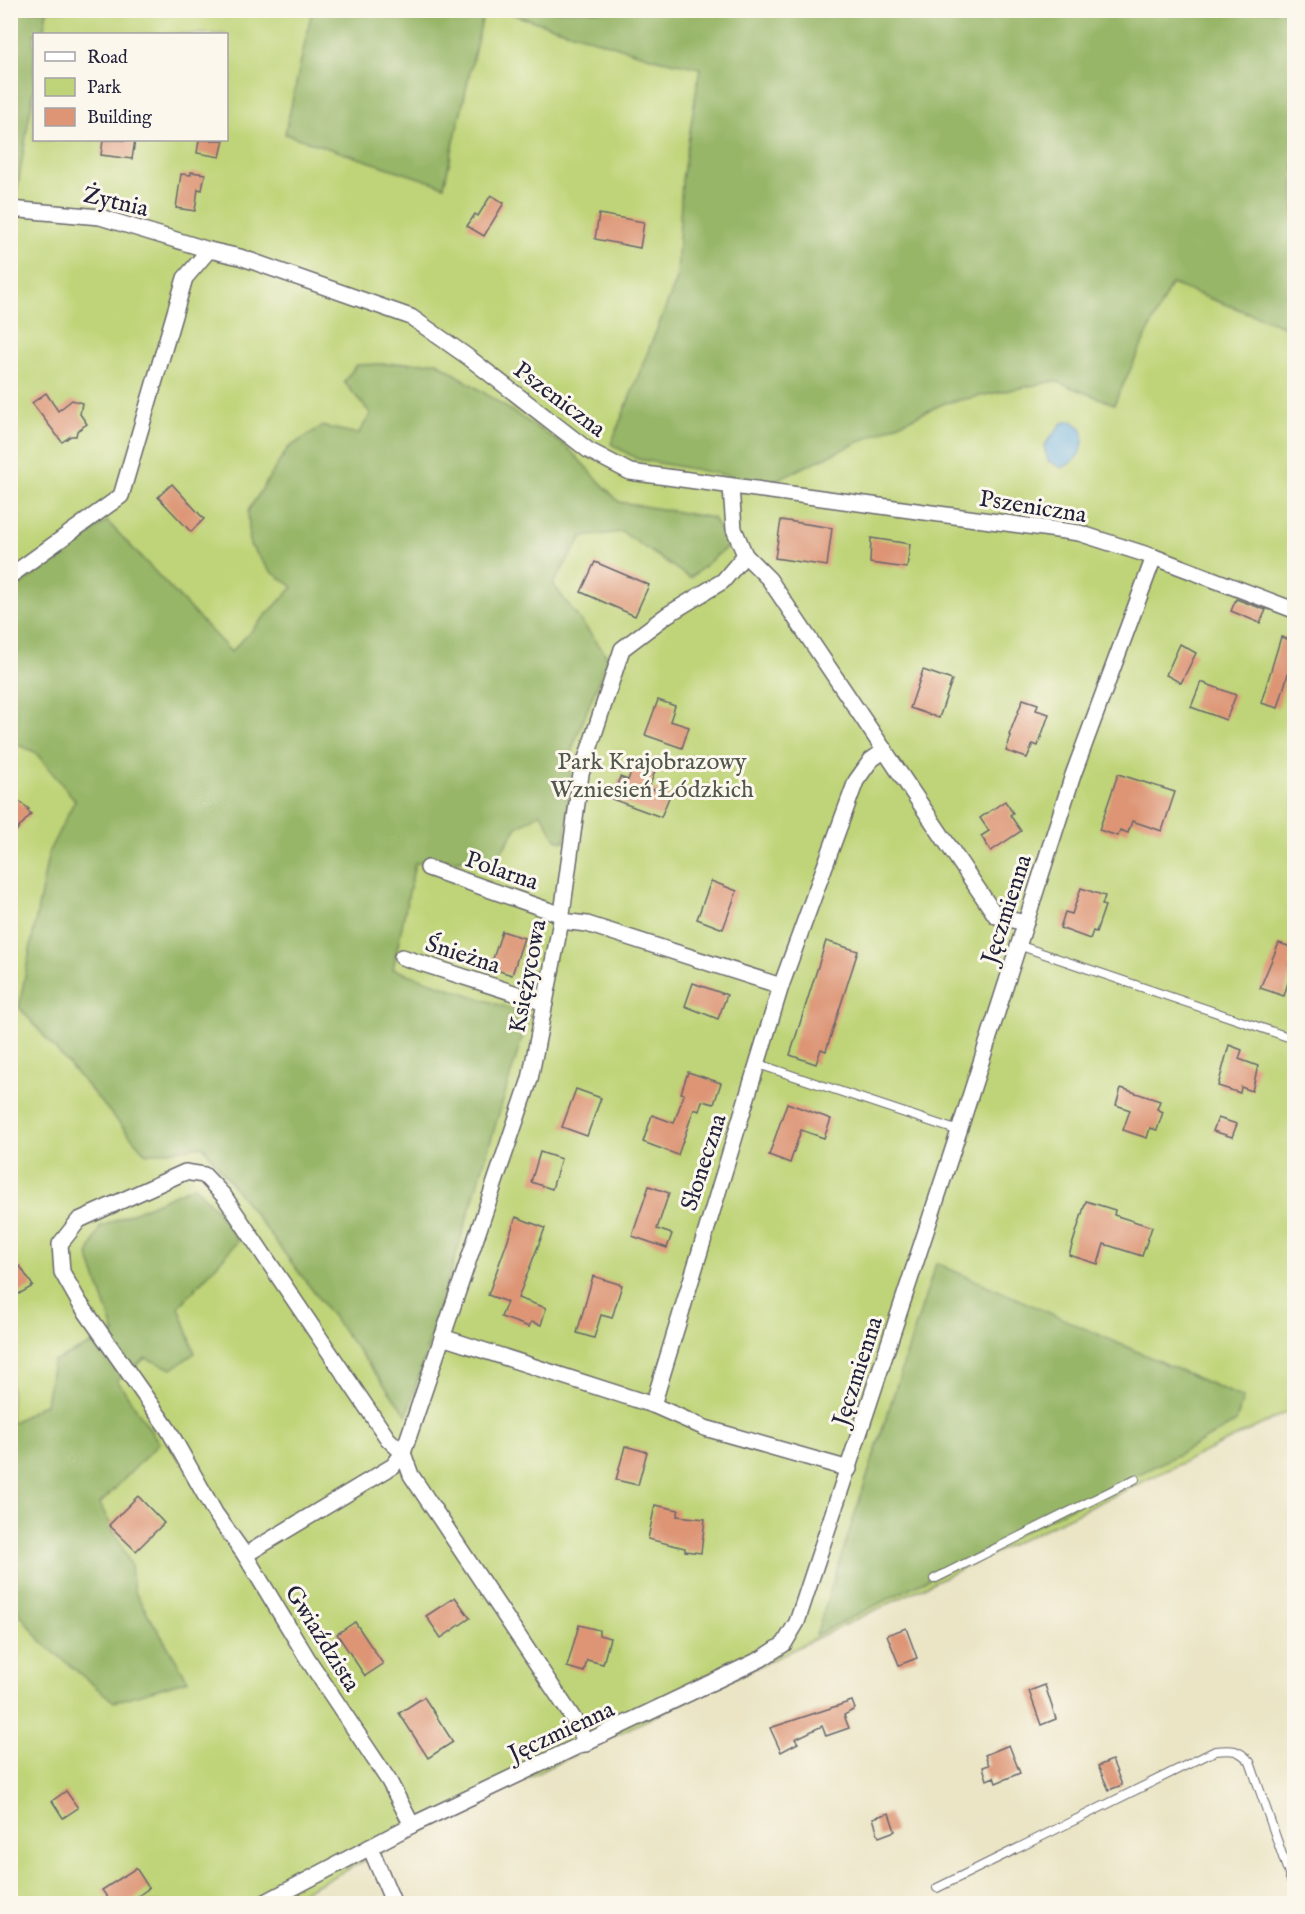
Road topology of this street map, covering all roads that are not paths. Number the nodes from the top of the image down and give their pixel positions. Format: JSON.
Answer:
{"nodes":[{"id":1,"x":10,"y":209,"type":"edge"},
{"id":2,"x":208,"y":250,"type":"junction"},
{"id":3,"x":731,"y":487,"type":"junction"},
{"id":4,"x":745,"y":555,"type":"junction"},
{"id":5,"x":1154,"y":557,"type":"junction"},
{"id":6,"x":10,"y":576,"type":"edge"},
{"id":7,"x":1294,"y":610,"type":"edge"},
{"id":8,"x":885,"y":750,"type":"junction"},
{"id":9,"x":428,"y":868,"type":"dead end"},
{"id":10,"x":562,"y":918,"type":"junction"},
{"id":11,"x":1025,"y":923,"type":"junction"},
{"id":12,"x":1018,"y":945,"type":"junction"},
{"id":13,"x":402,"y":957,"type":"dead end"},
{"id":14,"x":781,"y":986,"type":"junction"},
{"id":15,"x":545,"y":1004,"type":"junction"},
{"id":16,"x":1294,"y":1039,"type":"edge"},
{"id":17,"x":758,"y":1064,"type":"junction"},
{"id":18,"x":959,"y":1131,"type":"junction"},
{"id":19,"x":442,"y":1337,"type":"junction"},
{"id":20,"x":653,"y":1405,"type":"junction"},
{"id":21,"x":403,"y":1454,"type":"junction"},
{"id":22,"x":849,"y":1469,"type":"junction"},
{"id":23,"x":1135,"y":1479,"type":"dead end"},
{"id":24,"x":245,"y":1555,"type":"junction"},
{"id":25,"x":934,"y":1579,"type":"dead end"},
{"id":26,"x":586,"y":1744,"type":"junction"},
{"id":27,"x":412,"y":1825,"type":"junction"},
{"id":28,"x":370,"y":1848,"type":"junction"},
{"id":29,"x":937,"y":1888,"type":"dead end"},
{"id":30,"x":1294,"y":1889,"type":"edge"},
{"id":31,"x":262,"y":1904,"type":"edge"},
{"id":32,"x":394,"y":1904,"type":"edge"}],
"edges":[{"from":1,"to":2,"type":"street","name":"Żytnia"},
{"from":2,"to":3,"type":"street","name":"Pszeniczna"},
{"from":2,"to":6,"type":"street"},
{"from":3,"to":4,"type":"street"},
{"from":3,"to":5,"type":"street","name":"Pszeniczna"},
{"from":4,"to":8,"type":"street"},
{"from":4,"to":10,"type":"street","name":"Księżycowa"},
{"from":5,"to":7,"type":"street","name":"Pszeniczna"},
{"from":5,"to":11,"type":"street","name":"Jęczmienna"},
{"from":8,"to":11,"type":"street"},
{"from":8,"to":14,"type":"street","name":"Słoneczna"},
{"from":9,"to":10,"type":"street","name":"Polarna"},
{"from":10,"to":14,"type":"street","name":"Polarna"},
{"from":10,"to":15,"type":"street","name":"Księżycowa"},
{"from":11,"to":12,"type":"street","name":"Jęczmienna"},
{"from":12,"to":16,"type":"lane"},
{"from":12,"to":18,"type":"street","name":"Jęczmienna"},
{"from":13,"to":15,"type":"street","name":"Śnieżna"},
{"from":14,"to":17,"type":"street","name":"Słoneczna"},
{"from":15,"to":19,"type":"street","name":"Księżycowa"},
{"from":17,"to":18,"type":"lane"},
{"from":17,"to":20,"type":"street","name":"Słoneczna"},
{"from":18,"to":22,"type":"street","name":"Jęczmienna"},
{"from":19,"to":20,"type":"street"},
{"from":19,"to":21,"type":"street","name":"Księżycowa"},
{"from":20,"to":22,"type":"street"},
{"from":21,"to":24,"type":"street"},
{"from":21,"to":24,"type":"street","name":"Gwiaździsta"},
{"from":21,"to":26,"type":"street"},
{"from":22,"to":26,"type":"street","name":"Jęczmienna"},
{"from":23,"to":25,"type":"lane"},
{"from":24,"to":27,"type":"street","name":"Gwiaździsta"},
{"from":26,"to":27,"type":"street","name":"Jęczmienna"},
{"from":27,"to":28,"type":"street","name":"Jęczmienna"},
{"from":28,"to":31,"type":"street","name":"Jęczmienna"},
{"from":28,"to":32,"type":"street"},
{"from":29,"to":30,"type":"lane"}]}
